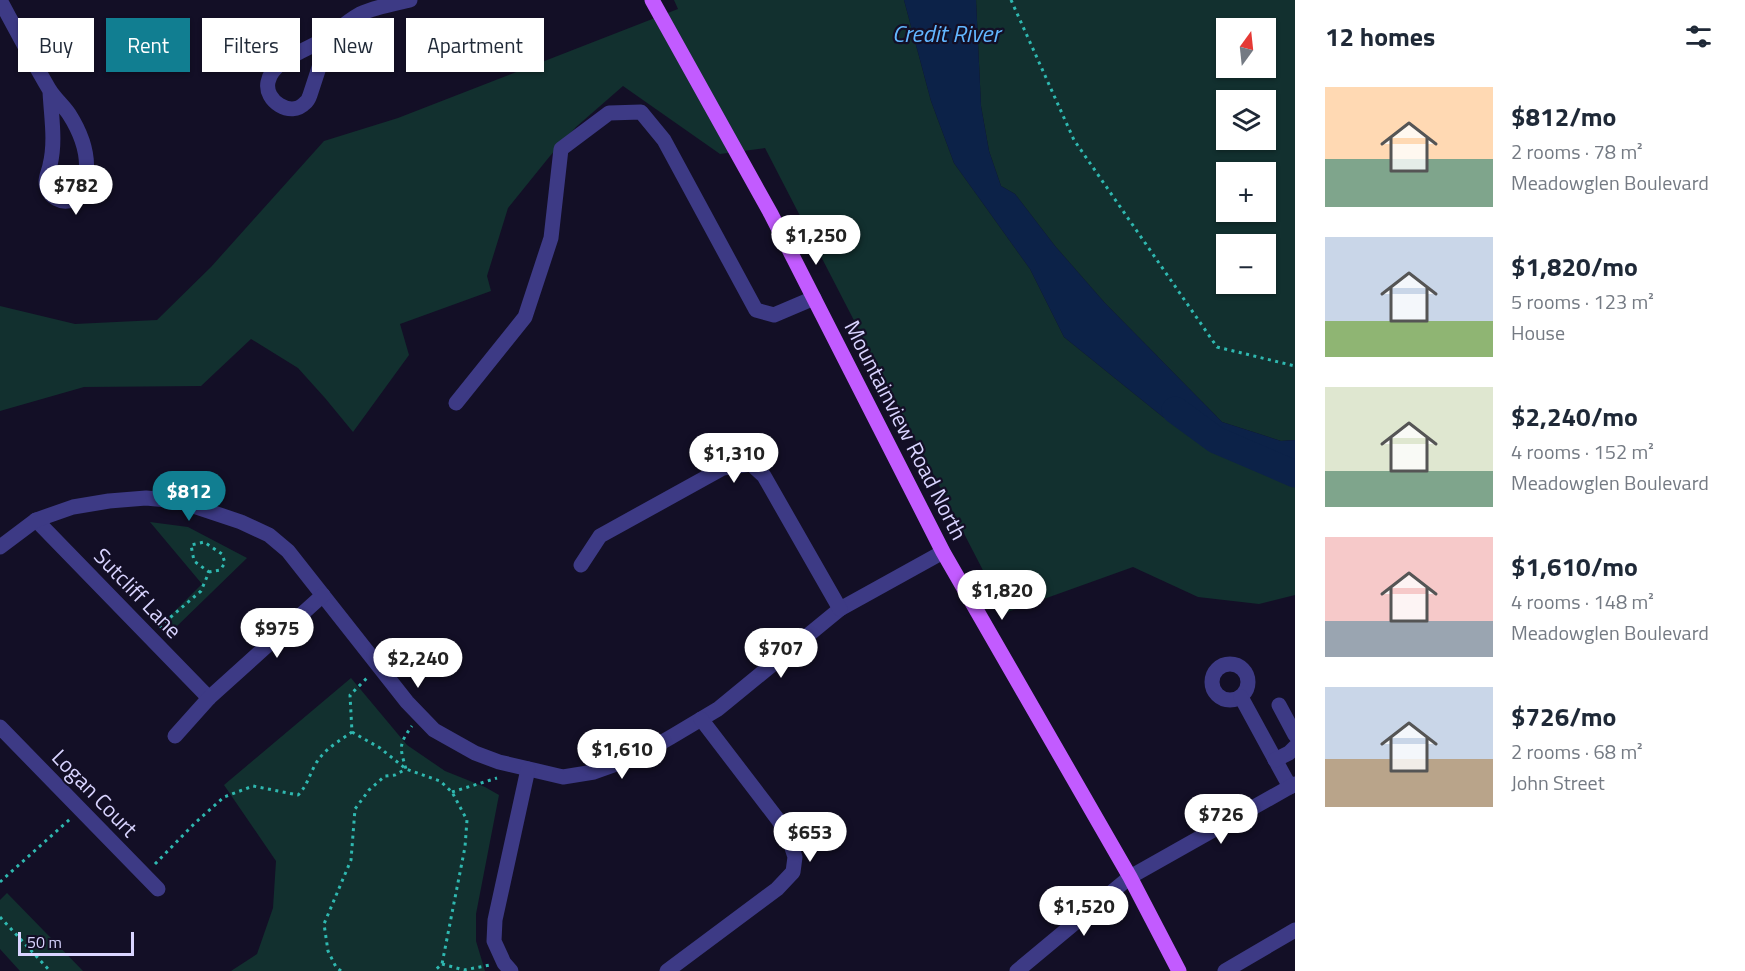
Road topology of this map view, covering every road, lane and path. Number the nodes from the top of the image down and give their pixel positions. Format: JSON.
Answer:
{"nodes":[{"id":1,"x":0,"y":0,"type":"edge"},
{"id":2,"x":410,"y":0,"type":"edge"},
{"id":3,"x":652,"y":0,"type":"edge"},
{"id":4,"x":1011,"y":0,"type":"edge"},
{"id":5,"x":354,"y":18,"type":"edge"},
{"id":6,"x":329,"y":37,"type":"joint"},
{"id":7,"x":50,"y":91,"type":"junction"},
{"id":8,"x":814,"y":298,"type":"junction"},
{"id":9,"x":1295,"y":366,"type":"edge"},
{"id":10,"x":456,"y":403,"type":"dead end"},
{"id":11,"x":36,"y":520,"type":"junction"},
{"id":12,"x":0,"y":547,"type":"edge"},
{"id":13,"x":943,"y":552,"type":"junction"},
{"id":14,"x":581,"y":565,"type":"dead end"},
{"id":15,"x":210,"y":572,"type":"junction"},
{"id":16,"x":323,"y":595,"type":"junction"},
{"id":17,"x":840,"y":609,"type":"junction"},
{"id":18,"x":149,"y":637,"type":"junction"},
{"id":19,"x":379,"y":666,"type":"junction"},
{"id":20,"x":1241,"y":697,"type":"dead end"},
{"id":21,"x":208,"y":698,"type":"junction"},
{"id":22,"x":1280,"y":705,"type":"dead end"},
{"id":23,"x":420,"y":715,"type":"junction"},
{"id":24,"x":700,"y":719,"type":"junction"},
{"id":25,"x":0,"y":727,"type":"edge"},
{"id":26,"x":352,"y":732,"type":"junction"},
{"id":27,"x":1295,"y":735,"type":"edge"},
{"id":28,"x":175,"y":736,"type":"dead end"},
{"id":29,"x":1295,"y":747,"type":"edge"},
{"id":30,"x":1275,"y":760,"type":"junction"},
{"id":31,"x":406,"y":769,"type":"junction"},
{"id":32,"x":528,"y":770,"type":"junction"},
{"id":33,"x":1292,"y":785,"type":"edge"},
{"id":34,"x":453,"y":792,"type":"junction"},
{"id":35,"x":80,"y":810,"type":"junction"},
{"id":36,"x":144,"y":875,"type":"junction"},
{"id":37,"x":1130,"y":877,"type":"junction"},
{"id":38,"x":0,"y":882,"type":"edge"},
{"id":39,"x":158,"y":889,"type":"dead end"},
{"id":40,"x":0,"y":917,"type":"edge"},
{"id":41,"x":1295,"y":930,"type":"edge"},
{"id":42,"x":442,"y":964,"type":"junction"},
{"id":43,"x":508,"y":967,"type":"edge"},
{"id":44,"x":50,"y":971,"type":"edge"},
{"id":45,"x":341,"y":971,"type":"edge"},
{"id":46,"x":434,"y":971,"type":"edge"},
{"id":47,"x":667,"y":971,"type":"edge"},
{"id":48,"x":1017,"y":971,"type":"edge"},
{"id":49,"x":1179,"y":971,"type":"edge"},
{"id":50,"x":1225,"y":971,"type":"edge"}],
"edges":[{"from":1,"to":7,"type":"street"},
{"from":2,"to":5,"type":"street"},
{"from":3,"to":8,"type":"main road","name":"Mountainview Road North"},
{"from":4,"to":9,"type":"path"},
{"from":6,"to":6,"type":"street"},
{"from":7,"to":7,"type":"street"},
{"from":8,"to":10,"type":"street"},
{"from":8,"to":13,"type":"main road","name":"Mountainview Road North"},
{"from":11,"to":12,"type":"street"},
{"from":11,"to":16,"type":"street"},
{"from":11,"to":18,"type":"street","name":"Sutcliff Lane"},
{"from":13,"to":17,"type":"street"},
{"from":13,"to":37,"type":"main road","name":"Mountainview Road North"},
{"from":14,"to":17,"type":"street"},
{"from":15,"to":15,"type":"path"},
{"from":15,"to":18,"type":"path"},
{"from":16,"to":19,"type":"street"},
{"from":16,"to":21,"type":"street"},
{"from":17,"to":24,"type":"street"},
{"from":18,"to":21,"type":"street","name":"Sutcliff Lane"},
{"from":19,"to":23,"type":"street"},
{"from":19,"to":26,"type":"path"},
{"from":20,"to":30,"type":"street"},
{"from":21,"to":28,"type":"street"},
{"from":22,"to":27,"type":"street"},
{"from":23,"to":31,"type":"path"},
{"from":23,"to":32,"type":"street"},
{"from":24,"to":32,"type":"street"},
{"from":24,"to":47,"type":"street"},
{"from":25,"to":35,"type":"street","name":"Logan Court"},
{"from":26,"to":31,"type":"path"},
{"from":26,"to":36,"type":"path"},
{"from":29,"to":30,"type":"street"},
{"from":30,"to":33,"type":"street"},
{"from":31,"to":34,"type":"path"},
{"from":31,"to":45,"type":"path"},
{"from":32,"to":34,"type":"path"},
{"from":32,"to":43,"type":"street"},
{"from":33,"to":37,"type":"street"},
{"from":34,"to":42,"type":"path"},
{"from":35,"to":36,"type":"street","name":"Logan Court"},
{"from":35,"to":38,"type":"path"},
{"from":36,"to":39,"type":"street","name":"Logan Court"},
{"from":37,"to":48,"type":"street"},
{"from":37,"to":49,"type":"main road","name":"Mountainview Road North"},
{"from":40,"to":44,"type":"path"},
{"from":41,"to":50,"type":"street"},
{"from":42,"to":43,"type":"path"},
{"from":42,"to":46,"type":"path"}]}
